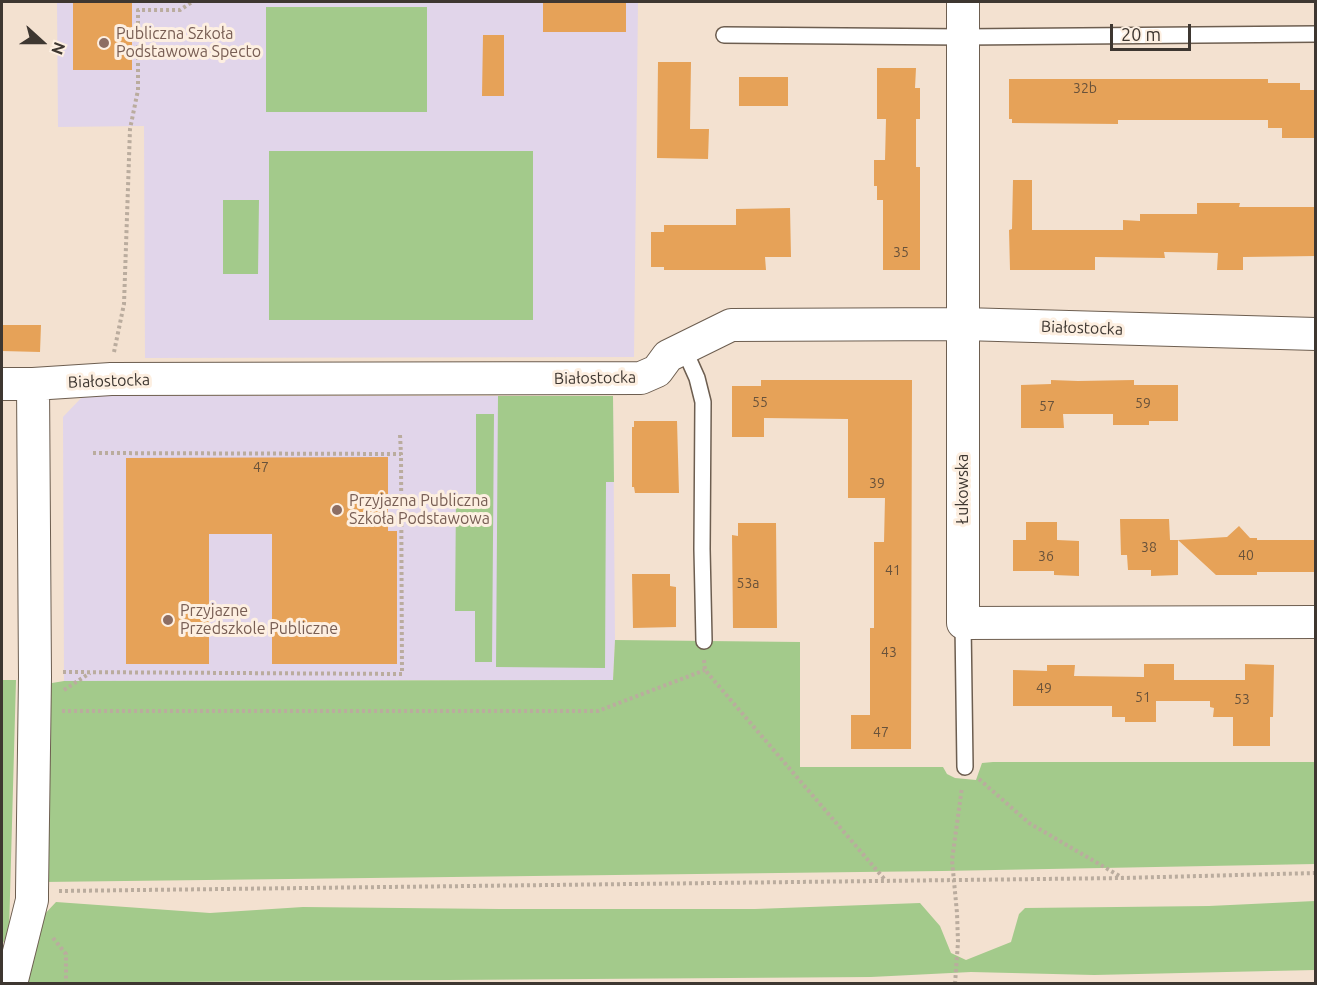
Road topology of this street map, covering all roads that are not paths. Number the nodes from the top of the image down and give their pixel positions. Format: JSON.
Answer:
{"nodes":[{"id":1,"x":963,"y":2,"type":"edge"},
{"id":2,"x":1316,"y":34,"type":"edge"},
{"id":3,"x":724,"y":35,"type":"dead end"},
{"id":4,"x":963,"y":37,"type":"junction"},
{"id":5,"x":963,"y":324,"type":"junction"},
{"id":6,"x":1316,"y":334,"type":"edge"},
{"id":7,"x":684,"y":349,"type":"junction"},
{"id":8,"x":2,"y":384,"type":"edge"},
{"id":9,"x":33,"y":384,"type":"junction"},
{"id":10,"x":1316,"y":622,"type":"edge"},
{"id":11,"x":963,"y":623,"type":"junction"},
{"id":12,"x":704,"y":641,"type":"road end"},
{"id":13,"x":965,"y":767,"type":"road end"},
{"id":14,"x":11,"y":984,"type":"edge"}],
"edges":[{"from":1,"to":4,"type":"street","name":"Łukowska"},
{"from":2,"to":4,"type":"lane"},
{"from":3,"to":4,"type":"lane"},
{"from":4,"to":5,"type":"street","name":"Łukowska"},
{"from":5,"to":6,"type":"street","name":"Białostocka"},
{"from":5,"to":7,"type":"street","name":"Białostocka"},
{"from":5,"to":11,"type":"street","name":"Łukowska"},
{"from":7,"to":9,"type":"street","name":"Białostocka"},
{"from":7,"to":12,"type":"lane"},
{"from":8,"to":9,"type":"street","name":"Białostocka"},
{"from":9,"to":14,"type":"street"},
{"from":10,"to":11,"type":"street"},
{"from":11,"to":13,"type":"lane"}]}
